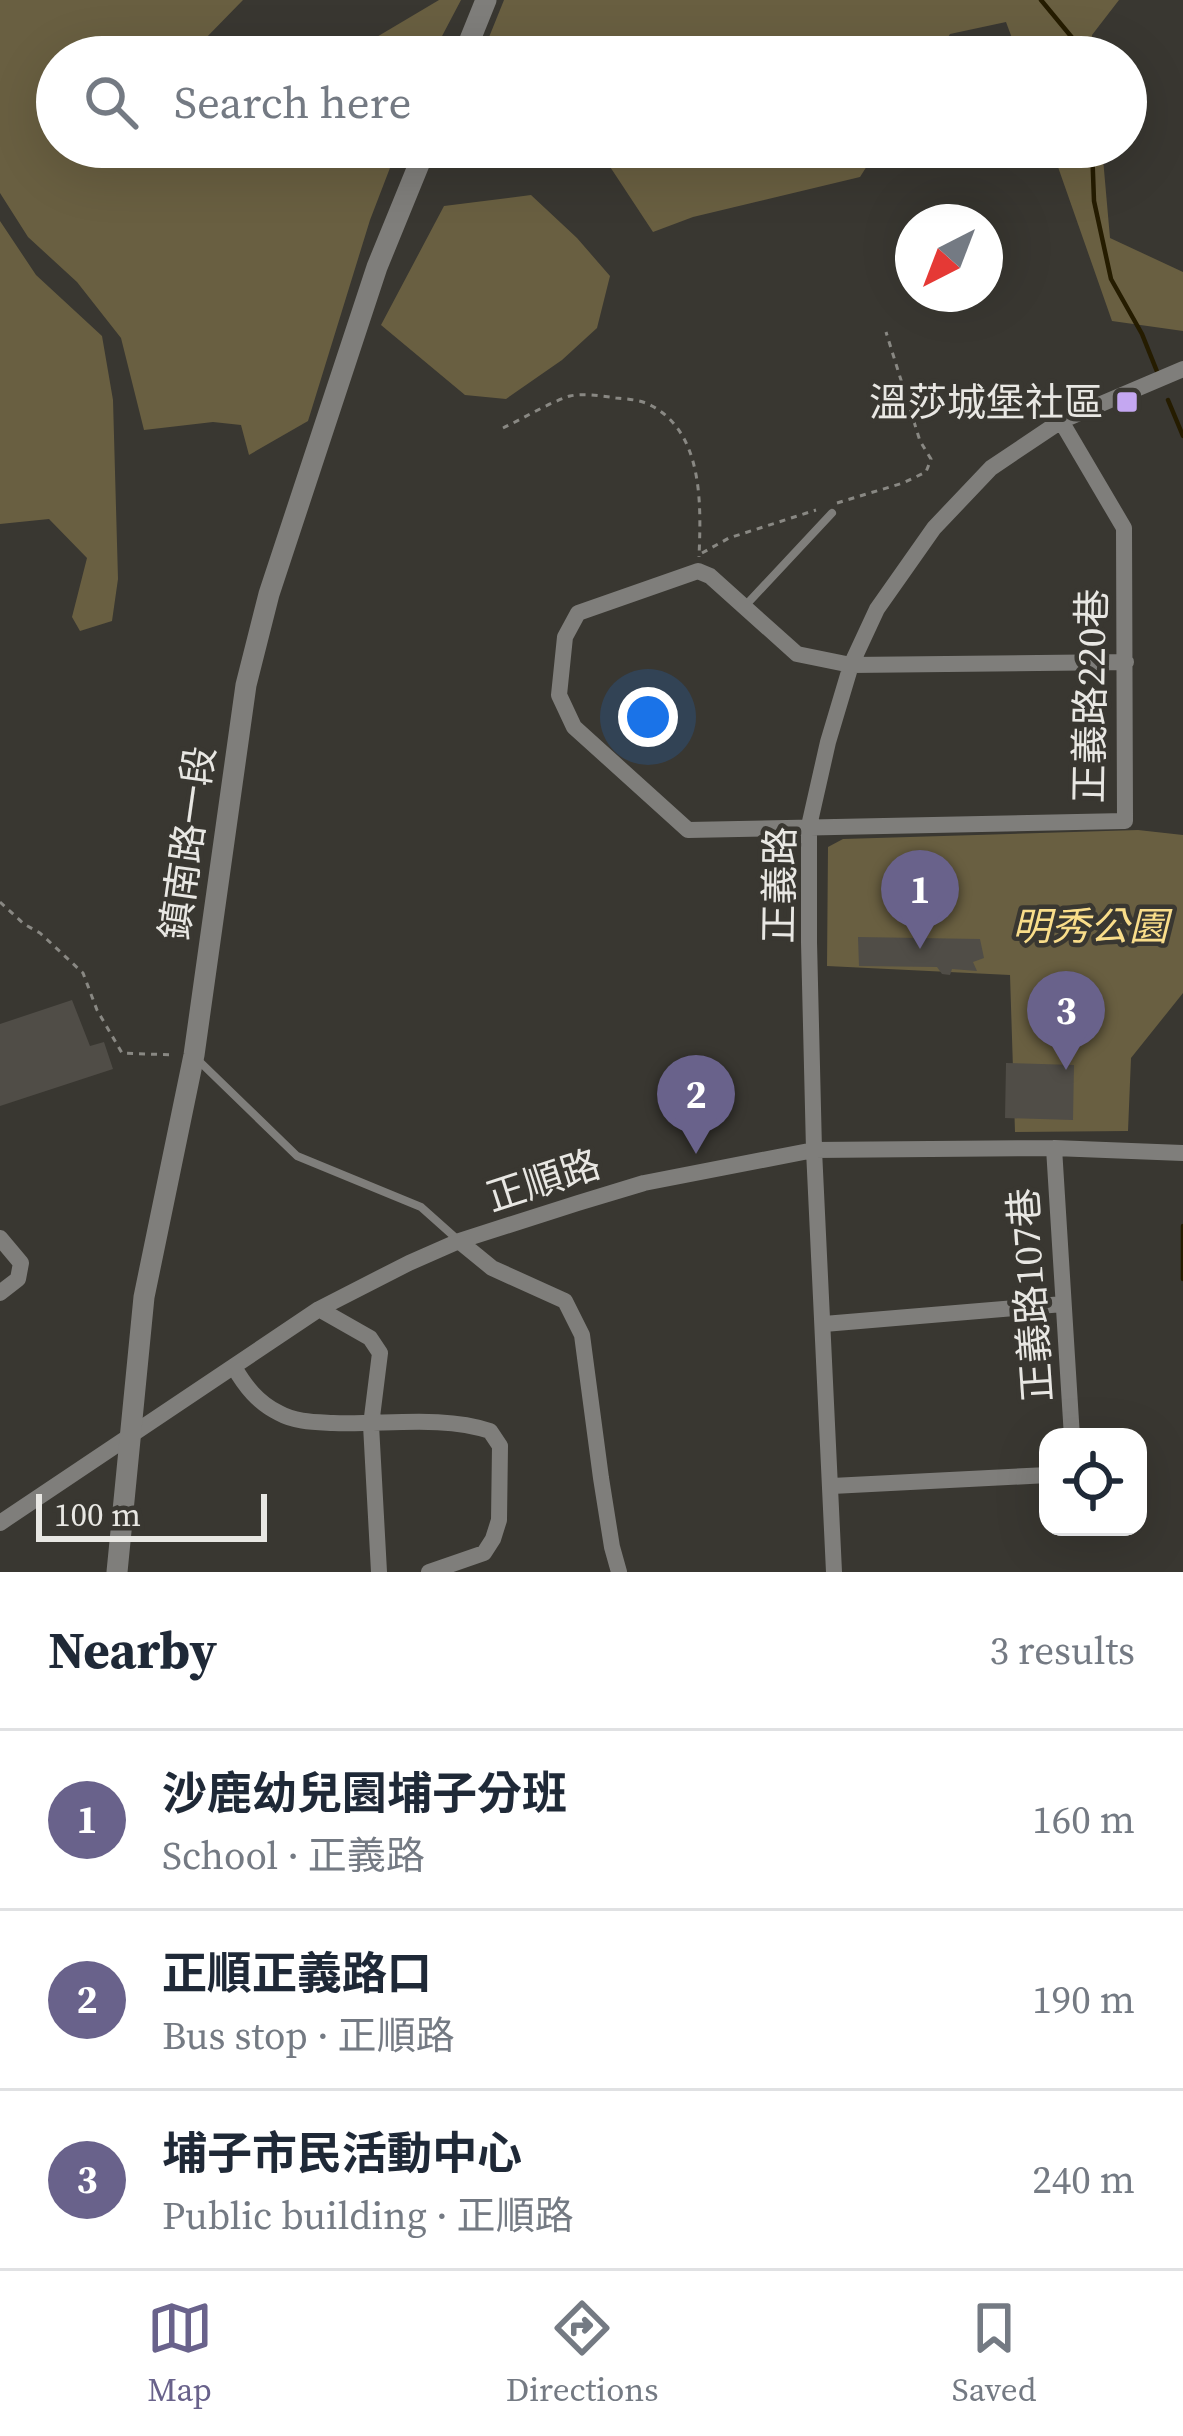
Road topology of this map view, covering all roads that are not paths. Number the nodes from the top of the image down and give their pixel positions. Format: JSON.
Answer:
{"nodes":[{"id":1,"x":486,"y":0,"type":"edge"},
{"id":2,"x":472,"y":36,"type":"edge"},
{"id":3,"x":417,"y":168,"type":"edge"},
{"id":4,"x":1183,"y":369,"type":"edge"},
{"id":5,"x":1061,"y":421,"type":"junction"},
{"id":6,"x":832,"y":513,"type":"dead end"},
{"id":7,"x":744,"y":608,"type":"junction"},
{"id":8,"x":1126,"y":662,"type":"junction"},
{"id":9,"x":850,"y":665,"type":"junction"},
{"id":10,"x":809,"y":826,"type":"junction"},
{"id":11,"x":194,"y":1055,"type":"junction"},
{"id":12,"x":1054,"y":1148,"type":"junction"},
{"id":13,"x":814,"y":1150,"type":"junction"},
{"id":14,"x":1183,"y":1153,"type":"edge"},
{"id":15,"x":0,"y":1238,"type":"edge"},
{"id":16,"x":459,"y":1241,"type":"junction"},
{"id":17,"x":0,"y":1293,"type":"edge"},
{"id":18,"x":1063,"y":1304,"type":"junction"},
{"id":19,"x":320,"y":1309,"type":"junction"},
{"id":20,"x":824,"y":1324,"type":"junction"},
{"id":21,"x":235,"y":1366,"type":"junction"},
{"id":22,"x":371,"y":1425,"type":"junction"},
{"id":23,"x":1071,"y":1428,"type":"edge"},
{"id":24,"x":131,"y":1437,"type":"junction"},
{"id":25,"x":1039,"y":1475,"type":"edge"},
{"id":26,"x":832,"y":1486,"type":"junction"},
{"id":27,"x":0,"y":1523,"type":"edge"},
{"id":28,"x":117,"y":1572,"type":"edge"},
{"id":29,"x":379,"y":1572,"type":"edge"},
{"id":30,"x":429,"y":1572,"type":"edge"},
{"id":31,"x":620,"y":1572,"type":"edge"},
{"id":32,"x":834,"y":1572,"type":"edge"}],
"edges":[{"from":1,"to":2,"type":"street"},
{"from":3,"to":11,"type":"street","name":"鎮南路一段"},
{"from":4,"to":5,"type":"street","name":"正義路"},
{"from":5,"to":8,"type":"street","name":"正義路220巷"},
{"from":5,"to":9,"type":"street","name":"正義路"},
{"from":6,"to":7,"type":"lane"},
{"from":7,"to":9,"type":"street"},
{"from":7,"to":10,"type":"street"},
{"from":8,"to":9,"type":"street"},
{"from":8,"to":10,"type":"street","name":"正義路220巷"},
{"from":9,"to":10,"type":"street","name":"正義路"},
{"from":10,"to":13,"type":"street","name":"正義路"},
{"from":11,"to":16,"type":"lane"},
{"from":11,"to":24,"type":"street","name":"鎮南路一段"},
{"from":12,"to":13,"type":"street","name":"正順路"},
{"from":12,"to":14,"type":"street","name":"正順路"},
{"from":12,"to":18,"type":"street","name":"正義路107巷"},
{"from":13,"to":16,"type":"street","name":"正順路"},
{"from":13,"to":20,"type":"street","name":"正義路"},
{"from":15,"to":17,"type":"street"},
{"from":16,"to":19,"type":"street","name":"正順路"},
{"from":16,"to":31,"type":"street"},
{"from":18,"to":20,"type":"street"},
{"from":18,"to":23,"type":"street","name":"正義路107巷"},
{"from":19,"to":21,"type":"street","name":"正順路"},
{"from":19,"to":22,"type":"street"},
{"from":20,"to":26,"type":"street","name":"正義路"},
{"from":21,"to":22,"type":"street"},
{"from":21,"to":24,"type":"street","name":"正順路"},
{"from":22,"to":29,"type":"street"},
{"from":22,"to":30,"type":"street"},
{"from":24,"to":27,"type":"street","name":"正順路"},
{"from":24,"to":28,"type":"street","name":"鎮南路一段"},
{"from":25,"to":26,"type":"street"},
{"from":26,"to":32,"type":"street","name":"正義路"}]}
